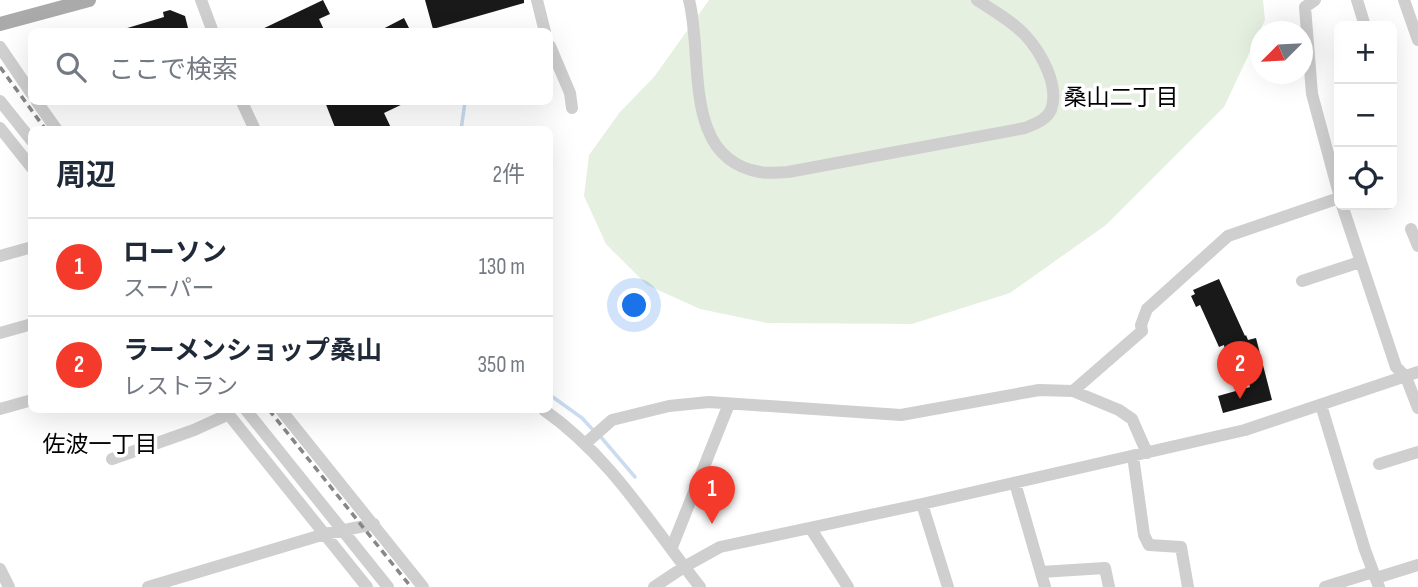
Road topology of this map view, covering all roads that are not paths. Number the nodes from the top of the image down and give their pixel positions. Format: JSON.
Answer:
{"nodes":[{"id":1,"x":89,"y":0,"type":"edge"},
{"id":2,"x":201,"y":0,"type":"edge"},
{"id":3,"x":537,"y":0,"type":"edge"},
{"id":4,"x":690,"y":0,"type":"edge"},
{"id":5,"x":977,"y":0,"type":"edge"},
{"id":6,"x":1315,"y":0,"type":"edge"},
{"id":7,"x":1357,"y":0,"type":"edge"},
{"id":8,"x":1404,"y":0,"type":"edge"},
{"id":9,"x":47,"y":5,"type":"edge"},
{"id":10,"x":1363,"y":21,"type":"edge"},
{"id":11,"x":0,"y":24,"type":"edge"},
{"id":12,"x":212,"y":28,"type":"edge"},
{"id":13,"x":544,"y":28,"type":"edge"},
{"id":14,"x":1418,"y":40,"type":"edge"},
{"id":15,"x":0,"y":47,"type":"edge"},
{"id":16,"x":553,"y":53,"type":"edge"},
{"id":17,"x":28,"y":88,"type":"edge"},
{"id":18,"x":0,"y":101,"type":"edge"},
{"id":19,"x":39,"y":105,"type":"edge"},
{"id":20,"x":243,"y":105,"type":"edge"},
{"id":21,"x":572,"y":108,"type":"dead end"},
{"id":22,"x":54,"y":126,"type":"edge"},
{"id":23,"x":253,"y":126,"type":"edge"},
{"id":24,"x":1,"y":131,"type":"edge"},
{"id":25,"x":28,"y":136,"type":"edge"},
{"id":26,"x":1334,"y":155,"type":"edge"},
{"id":27,"x":28,"y":161,"type":"edge"},
{"id":28,"x":1334,"y":198,"type":"edge"},
{"id":29,"x":1344,"y":210,"type":"edge"},
{"id":30,"x":1410,"y":229,"type":"dead end"},
{"id":31,"x":1418,"y":246,"type":"edge"},
{"id":32,"x":28,"y":248,"type":"edge"},
{"id":33,"x":0,"y":256,"type":"edge"},
{"id":34,"x":1360,"y":262,"type":"junction"},
{"id":35,"x":1302,"y":281,"type":"dead end"},
{"id":36,"x":28,"y":325,"type":"edge"},
{"id":37,"x":0,"y":333,"type":"edge"},
{"id":38,"x":1412,"y":375,"type":"edge"},
{"id":39,"x":1073,"y":391,"type":"junction"},
{"id":40,"x":28,"y":401,"type":"edge"},
{"id":41,"x":729,"y":404,"type":"junction"},
{"id":42,"x":1321,"y":405,"type":"junction"},
{"id":43,"x":1418,"y":408,"type":"edge"},
{"id":44,"x":0,"y":409,"type":"edge"},
{"id":45,"x":225,"y":413,"type":"edge"},
{"id":46,"x":228,"y":413,"type":"edge"},
{"id":47,"x":248,"y":413,"type":"edge"},
{"id":48,"x":283,"y":413,"type":"edge"},
{"id":49,"x":548,"y":413,"type":"edge"},
{"id":50,"x":586,"y":443,"type":"junction"},
{"id":51,"x":1418,"y":452,"type":"edge"},
{"id":52,"x":1147,"y":453,"type":"junction"},
{"id":53,"x":1133,"y":456,"type":"junction"},
{"id":54,"x":112,"y":459,"type":"dead end"},
{"id":55,"x":1379,"y":464,"type":"dead end"},
{"id":56,"x":1015,"y":483,"type":"junction"},
{"id":57,"x":922,"y":504,"type":"junction"},
{"id":58,"x":374,"y":524,"type":"junction"},
{"id":59,"x":811,"y":529,"type":"junction"},
{"id":60,"x":343,"y":530,"type":"junction"},
{"id":61,"x":325,"y":534,"type":"junction"},
{"id":62,"x":672,"y":547,"type":"junction"},
{"id":63,"x":1418,"y":565,"type":"edge"},
{"id":64,"x":684,"y":567,"type":"junction"},
{"id":65,"x":0,"y":569,"type":"edge"},
{"id":66,"x":1041,"y":572,"type":"junction"},
{"id":67,"x":1376,"y":579,"type":"edge"},
{"id":68,"x":846,"y":586,"type":"edge"},
{"id":69,"x":9,"y":587,"type":"edge"},
{"id":70,"x":148,"y":587,"type":"edge"},
{"id":71,"x":367,"y":587,"type":"edge"},
{"id":72,"x":388,"y":587,"type":"edge"},
{"id":73,"x":423,"y":587,"type":"edge"},
{"id":74,"x":654,"y":587,"type":"edge"},
{"id":75,"x":700,"y":587,"type":"edge"},
{"id":76,"x":948,"y":587,"type":"edge"},
{"id":77,"x":1045,"y":587,"type":"edge"},
{"id":78,"x":1109,"y":587,"type":"edge"},
{"id":79,"x":1188,"y":587,"type":"edge"},
{"id":80,"x":1325,"y":587,"type":"edge"}],
"edges":[{"from":1,"to":9,"type":"main road"},
{"from":2,"to":12,"type":"street"},
{"from":3,"to":13,"type":"street"},
{"from":4,"to":5,"type":"street"},
{"from":6,"to":26,"type":"street"},
{"from":7,"to":10,"type":"street"},
{"from":8,"to":14,"type":"street"},
{"from":9,"to":11,"type":"main road"},
{"from":15,"to":17,"type":"street"},
{"from":16,"to":21,"type":"street"},
{"from":18,"to":25,"type":"street"},
{"from":19,"to":22,"type":"street"},
{"from":20,"to":23,"type":"street"},
{"from":24,"to":27,"type":"street"},
{"from":28,"to":39,"type":"street"},
{"from":29,"to":34,"type":"street"},
{"from":30,"to":31,"type":"street"},
{"from":32,"to":33,"type":"street"},
{"from":34,"to":35,"type":"street"},
{"from":34,"to":38,"type":"street"},
{"from":36,"to":37,"type":"street"},
{"from":38,"to":42,"type":"street"},
{"from":38,"to":43,"type":"street"},
{"from":39,"to":41,"type":"street"},
{"from":39,"to":52,"type":"street"},
{"from":40,"to":44,"type":"street"},
{"from":41,"to":50,"type":"street"},
{"from":41,"to":62,"type":"street"},
{"from":42,"to":52,"type":"street"},
{"from":42,"to":67,"type":"street"},
{"from":45,"to":54,"type":"street"},
{"from":46,"to":61,"type":"street"},
{"from":47,"to":60,"type":"street"},
{"from":48,"to":58,"type":"street"},
{"from":49,"to":50,"type":"street"},
{"from":50,"to":62,"type":"street"},
{"from":51,"to":55,"type":"street"},
{"from":52,"to":53,"type":"street"},
{"from":53,"to":56,"type":"street"},
{"from":53,"to":79,"type":"street"},
{"from":56,"to":57,"type":"street"},
{"from":56,"to":66,"type":"street"},
{"from":57,"to":59,"type":"street"},
{"from":57,"to":76,"type":"street"},
{"from":58,"to":60,"type":"street"},
{"from":58,"to":73,"type":"street"},
{"from":59,"to":64,"type":"street"},
{"from":59,"to":68,"type":"street"},
{"from":60,"to":61,"type":"street"},
{"from":60,"to":72,"type":"street"},
{"from":61,"to":70,"type":"street"},
{"from":61,"to":71,"type":"street"},
{"from":62,"to":64,"type":"street"},
{"from":63,"to":67,"type":"street"},
{"from":64,"to":74,"type":"street"},
{"from":64,"to":75,"type":"street"},
{"from":65,"to":69,"type":"street"},
{"from":66,"to":77,"type":"street"},
{"from":66,"to":78,"type":"street"},
{"from":67,"to":80,"type":"street"}]}
